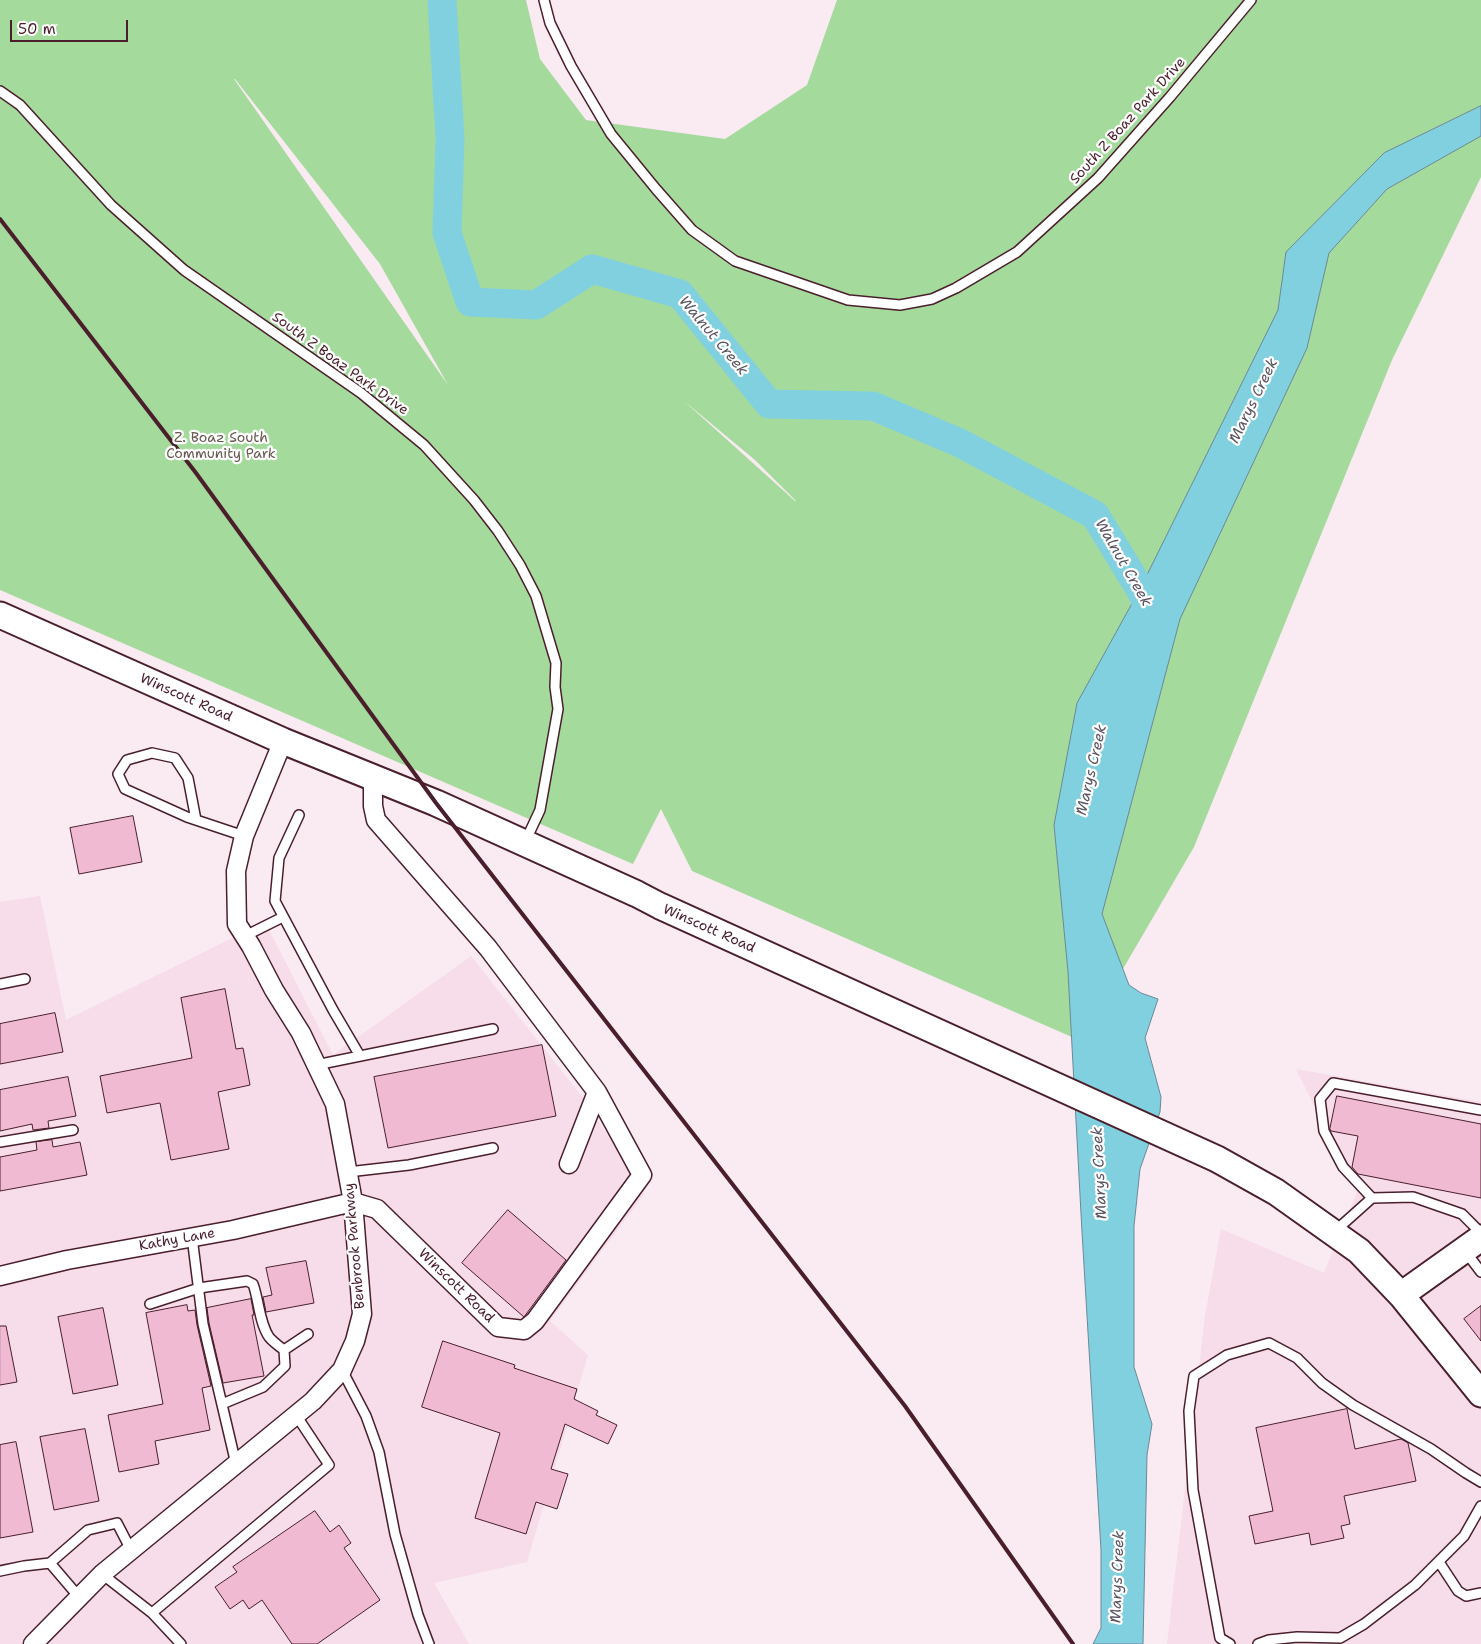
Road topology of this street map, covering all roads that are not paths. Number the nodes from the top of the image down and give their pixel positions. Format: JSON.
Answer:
{"nodes":[{"id":1,"x":544,"y":0,"type":"edge"},
{"id":2,"x":1251,"y":0,"type":"edge"},
{"id":3,"x":0,"y":91,"type":"edge"},
{"id":4,"x":0,"y":616,"type":"edge"},
{"id":5,"x":283,"y":741,"type":"junction"},
{"id":6,"x":372,"y":777,"type":"junction"},
{"id":7,"x":299,"y":816,"type":"dead end"},
{"id":8,"x":196,"y":820,"type":"junction"},
{"id":9,"x":244,"y":836,"type":"junction"},
{"id":10,"x":525,"y":842,"type":"junction"},
{"id":11,"x":283,"y":917,"type":"junction"},
{"id":12,"x":244,"y":936,"type":"junction"},
{"id":13,"x":24,"y":979,"type":"dead end"},
{"id":14,"x":0,"y":984,"type":"edge"},
{"id":15,"x":494,"y":1028,"type":"dead end"},
{"id":16,"x":360,"y":1056,"type":"junction"},
{"id":17,"x":316,"y":1065,"type":"junction"},
{"id":18,"x":597,"y":1092,"type":"junction"},
{"id":19,"x":1481,"y":1110,"type":"edge"},
{"id":20,"x":73,"y":1130,"type":"dead end"},
{"id":21,"x":0,"y":1142,"type":"edge"},
{"id":22,"x":493,"y":1148,"type":"dead end"},
{"id":23,"x":569,"y":1164,"type":"dead end"},
{"id":24,"x":348,"y":1172,"type":"junction"},
{"id":25,"x":1372,"y":1198,"type":"junction"},
{"id":26,"x":353,"y":1202,"type":"junction"},
{"id":27,"x":1334,"y":1232,"type":"junction"},
{"id":28,"x":192,"y":1237,"type":"junction"},
{"id":29,"x":1475,"y":1240,"type":"edge"},
{"id":30,"x":1481,"y":1272,"type":"edge"},
{"id":31,"x":0,"y":1276,"type":"edge"},
{"id":32,"x":199,"y":1288,"type":"junction"},
{"id":33,"x":1401,"y":1295,"type":"junction"},
{"id":34,"x":150,"y":1304,"type":"dead end"},
{"id":35,"x":308,"y":1334,"type":"dead end"},
{"id":36,"x":284,"y":1350,"type":"junction"},
{"id":37,"x":342,"y":1370,"type":"junction"},
{"id":38,"x":1481,"y":1394,"type":"edge"},
{"id":39,"x":222,"y":1404,"type":"junction"},
{"id":40,"x":296,"y":1415,"type":"junction"},
{"id":41,"x":236,"y":1464,"type":"junction"},
{"id":42,"x":1481,"y":1482,"type":"edge"},
{"id":43,"x":1481,"y":1506,"type":"edge"},
{"id":44,"x":131,"y":1550,"type":"junction"},
{"id":45,"x":1439,"y":1562,"type":"junction"},
{"id":46,"x":50,"y":1563,"type":"junction"},
{"id":47,"x":0,"y":1571,"type":"edge"},
{"id":48,"x":102,"y":1574,"type":"junction"},
{"id":49,"x":1481,"y":1594,"type":"edge"},
{"id":50,"x":79,"y":1597,"type":"junction"},
{"id":51,"x":152,"y":1613,"type":"junction"},
{"id":52,"x":33,"y":1644,"type":"edge"},
{"id":53,"x":181,"y":1644,"type":"edge"},
{"id":54,"x":429,"y":1644,"type":"edge"},
{"id":55,"x":1230,"y":1644,"type":"edge"},
{"id":56,"x":1258,"y":1644,"type":"edge"}],
"edges":[{"from":1,"to":2,"type":"lane","name":"South Z Boaz Park Drive"},
{"from":3,"to":10,"type":"lane","name":"South Z Boaz Park Drive"},
{"from":4,"to":5,"type":"main road","name":"Winscott Road"},
{"from":5,"to":6,"type":"main road","name":"Winscott Road"},
{"from":5,"to":9,"type":"street","name":"Benbrook Parkway"},
{"from":6,"to":10,"type":"main road","name":"Winscott Road"},
{"from":6,"to":18,"type":"street","name":"Winscott Road"},
{"from":7,"to":11,"type":"lane"},
{"from":8,"to":8,"type":"lane"},
{"from":8,"to":9,"type":"lane"},
{"from":9,"to":12,"type":"street","name":"Benbrook Parkway"},
{"from":10,"to":27,"type":"main road","name":"Winscott Road"},
{"from":11,"to":12,"type":"lane"},
{"from":11,"to":16,"type":"lane"},
{"from":12,"to":17,"type":"street","name":"Benbrook Parkway"},
{"from":13,"to":14,"type":"lane"},
{"from":15,"to":16,"type":"lane"},
{"from":16,"to":17,"type":"lane"},
{"from":17,"to":24,"type":"street","name":"Benbrook Parkway"},
{"from":18,"to":23,"type":"street"},
{"from":18,"to":26,"type":"street","name":"Winscott Road"},
{"from":19,"to":25,"type":"lane"},
{"from":20,"to":21,"type":"lane"},
{"from":22,"to":24,"type":"lane"},
{"from":24,"to":26,"type":"street","name":"Benbrook Parkway"},
{"from":25,"to":27,"type":"lane"},
{"from":25,"to":29,"type":"lane"},
{"from":26,"to":28,"type":"street","name":"Kathy Lane"},
{"from":26,"to":37,"type":"street","name":"Benbrook Parkway"},
{"from":27,"to":33,"type":"main road","name":"Winscott Road"},
{"from":28,"to":31,"type":"street","name":"Kathy Lane"},
{"from":28,"to":32,"type":"lane"},
{"from":29,"to":30,"type":"lane"},
{"from":29,"to":33,"type":"main road"},
{"from":32,"to":34,"type":"lane"},
{"from":32,"to":36,"type":"lane"},
{"from":32,"to":39,"type":"lane"},
{"from":33,"to":38,"type":"main road","name":"Winscott Road"},
{"from":35,"to":36,"type":"lane"},
{"from":36,"to":39,"type":"lane"},
{"from":37,"to":40,"type":"street","name":"Benbrook Parkway"},
{"from":37,"to":54,"type":"lane"},
{"from":39,"to":41,"type":"lane"},
{"from":40,"to":41,"type":"street","name":"Benbrook Parkway"},
{"from":40,"to":51,"type":"lane"},
{"from":41,"to":44,"type":"street","name":"Benbrook Parkway"},
{"from":42,"to":55,"type":"lane"},
{"from":43,"to":45,"type":"lane"},
{"from":44,"to":46,"type":"lane"},
{"from":44,"to":48,"type":"street","name":"Benbrook Parkway"},
{"from":45,"to":49,"type":"lane"},
{"from":45,"to":56,"type":"lane"},
{"from":46,"to":47,"type":"lane"},
{"from":46,"to":50,"type":"lane"},
{"from":48,"to":50,"type":"street","name":"Benbrook Parkway"},
{"from":48,"to":51,"type":"lane"},
{"from":50,"to":52,"type":"street","name":"Benbrook Parkway"},
{"from":51,"to":53,"type":"lane"}]}
